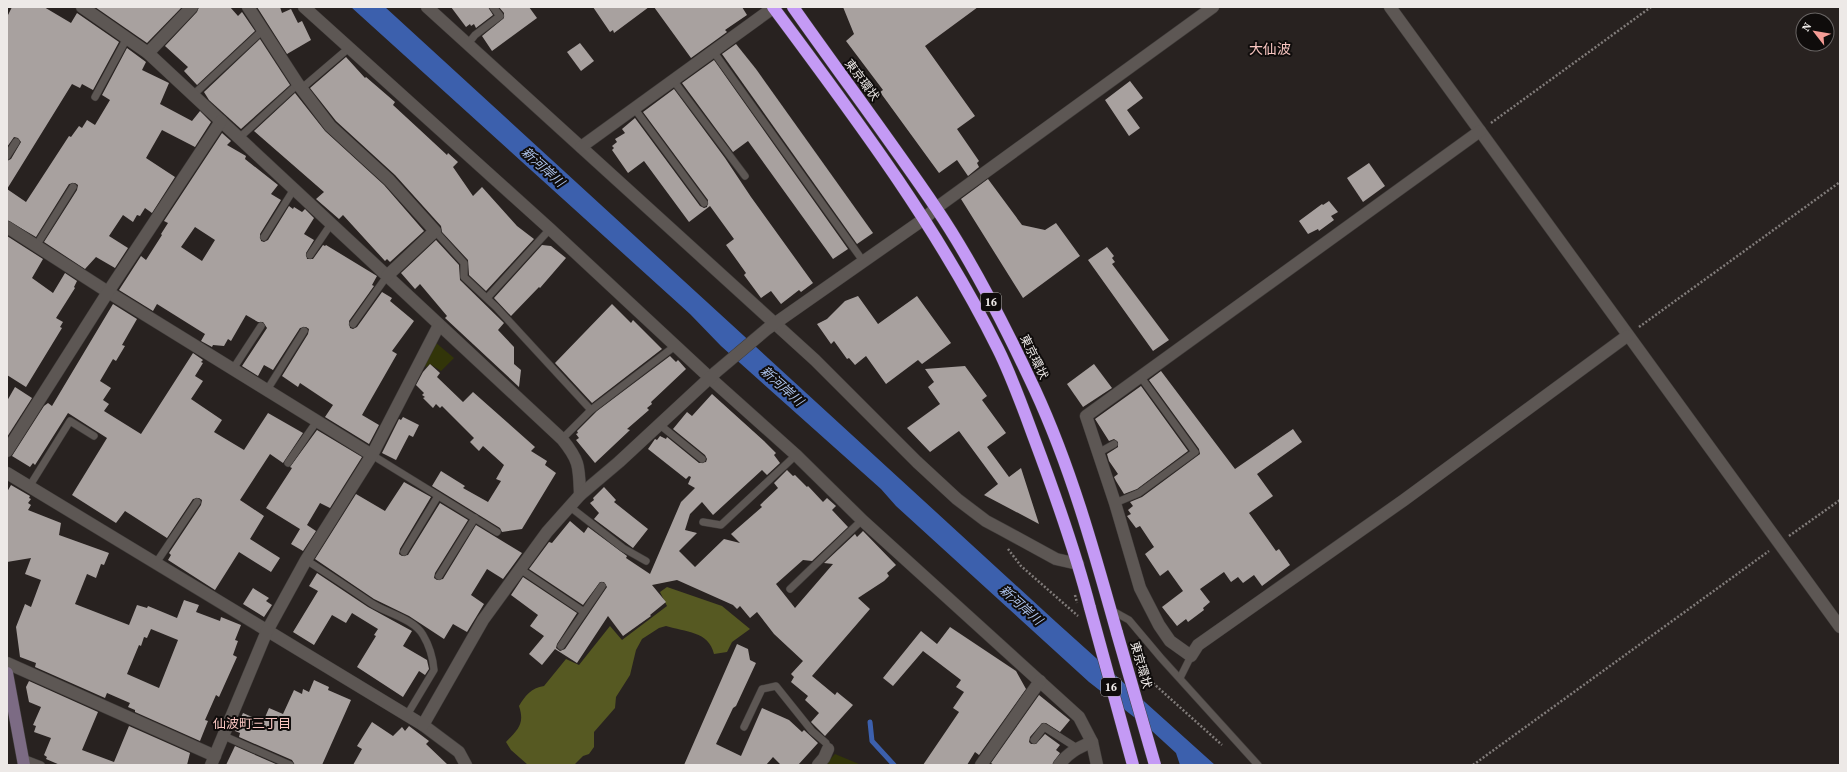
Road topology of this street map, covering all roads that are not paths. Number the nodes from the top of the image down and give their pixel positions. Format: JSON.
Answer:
{"nodes":[{"id":1,"x":82,"y":7,"type":"edge"},
{"id":2,"x":192,"y":7,"type":"edge"},
{"id":3,"x":248,"y":7,"type":"edge"},
{"id":4,"x":304,"y":7,"type":"edge"},
{"id":5,"x":427,"y":7,"type":"edge"},
{"id":6,"x":493,"y":7,"type":"edge"},
{"id":7,"x":773,"y":7,"type":"edge"},
{"id":8,"x":793,"y":7,"type":"edge"},
{"id":9,"x":1213,"y":7,"type":"edge"},
{"id":10,"x":1390,"y":7,"type":"edge"},
{"id":11,"x":263,"y":30,"type":"junction"},
{"id":12,"x":127,"y":38,"type":"junction"},
{"id":13,"x":467,"y":44,"type":"junction"},
{"id":14,"x":350,"y":47,"type":"junction"},
{"id":15,"x":148,"y":52,"type":"junction"},
{"id":16,"x":712,"y":52,"type":"junction"},
{"id":17,"x":673,"y":80,"type":"junction"},
{"id":18,"x":300,"y":86,"type":"junction"},
{"id":19,"x":193,"y":95,"type":"junction"},
{"id":20,"x":95,"y":98,"type":"dead end"},
{"id":21,"x":634,"y":108,"type":"junction"},
{"id":22,"x":221,"y":121,"type":"junction"},
{"id":23,"x":1480,"y":131,"type":"junction"},
{"id":24,"x":239,"y":138,"type":"junction"},
{"id":25,"x":16,"y":142,"type":"dead end"},
{"id":26,"x":581,"y":147,"type":"junction"},
{"id":27,"x":7,"y":156,"type":"edge"},
{"id":28,"x":746,"y":176,"type":"dead end"},
{"id":29,"x":73,"y":187,"type":"dead end"},
{"id":30,"x":294,"y":189,"type":"junction"},
{"id":31,"x":704,"y":203,"type":"dead end"},
{"id":32,"x":936,"y":208,"type":"junction"},
{"id":33,"x":924,"y":219,"type":"junction"},
{"id":34,"x":331,"y":224,"type":"junction"},
{"id":35,"x":7,"y":227,"type":"edge"},
{"id":36,"x":550,"y":229,"type":"junction"},
{"id":37,"x":436,"y":231,"type":"junction"},
{"id":38,"x":264,"y":237,"type":"dead end"},
{"id":39,"x":36,"y":246,"type":"junction"},
{"id":40,"x":310,"y":255,"type":"dead end"},
{"id":41,"x":863,"y":261,"type":"junction"},
{"id":42,"x":387,"y":276,"type":"junction"},
{"id":43,"x":108,"y":292,"type":"junction"},
{"id":44,"x":487,"y":298,"type":"junction"},
{"id":45,"x":353,"y":324,"type":"dead end"},
{"id":46,"x":439,"y":325,"type":"junction"},
{"id":47,"x":261,"y":326,"type":"dead end"},
{"id":48,"x":771,"y":326,"type":"junction"},
{"id":49,"x":304,"y":331,"type":"dead end"},
{"id":50,"x":1627,"y":336,"type":"junction"},
{"id":51,"x":675,"y":346,"type":"junction"},
{"id":52,"x":233,"y":369,"type":"junction"},
{"id":53,"x":713,"y":375,"type":"junction"},
{"id":54,"x":1140,"y":376,"type":"junction"},
{"id":55,"x":267,"y":390,"type":"junction"},
{"id":56,"x":591,"y":410,"type":"junction"},
{"id":57,"x":317,"y":421,"type":"junction"},
{"id":58,"x":660,"y":424,"type":"junction"},
{"id":59,"x":94,"y":436,"type":"dead end"},
{"id":60,"x":562,"y":439,"type":"junction"},
{"id":61,"x":1114,"y":444,"type":"dead end"},
{"id":62,"x":7,"y":451,"type":"edge"},
{"id":63,"x":1098,"y":453,"type":"junction"},
{"id":64,"x":372,"y":455,"type":"junction"},
{"id":65,"x":796,"y":455,"type":"junction"},
{"id":66,"x":702,"y":459,"type":"dead end"},
{"id":67,"x":288,"y":463,"type":"dead end"},
{"id":68,"x":7,"y":473,"type":"edge"},
{"id":69,"x":29,"y":487,"type":"junction"},
{"id":70,"x":580,"y":494,"type":"junction"},
{"id":71,"x":438,"y":496,"type":"junction"},
{"id":72,"x":197,"y":502,"type":"dead end"},
{"id":73,"x":1115,"y":503,"type":"junction"},
{"id":74,"x":569,"y":506,"type":"junction"},
{"id":75,"x":475,"y":518,"type":"junction"},
{"id":76,"x":862,"y":520,"type":"junction"},
{"id":77,"x":703,"y":522,"type":"dead end"},
{"id":78,"x":497,"y":532,"type":"dead end"},
{"id":79,"x":404,"y":552,"type":"dead end"},
{"id":80,"x":306,"y":560,"type":"junction"},
{"id":81,"x":646,"y":561,"type":"dead end"},
{"id":82,"x":156,"y":563,"type":"junction"},
{"id":83,"x":1078,"y":564,"type":"junction"},
{"id":84,"x":520,"y":569,"type":"junction"},
{"id":85,"x":439,"y":576,"type":"dead end"},
{"id":86,"x":602,"y":586,"type":"dead end"},
{"id":87,"x":790,"y":589,"type":"dead end"},
{"id":88,"x":1111,"y":610,"type":"junction"},
{"id":89,"x":584,"y":612,"type":"junction"},
{"id":90,"x":1840,"y":627,"type":"edge"},
{"id":91,"x":267,"y":632,"type":"junction"},
{"id":92,"x":561,"y":646,"type":"dead end"},
{"id":93,"x":1191,"y":656,"type":"junction"},
{"id":94,"x":7,"y":663,"type":"edge"},
{"id":95,"x":7,"y":673,"type":"edge"},
{"id":96,"x":1180,"y":678,"type":"junction"},
{"id":97,"x":1040,"y":681,"type":"junction"},
{"id":98,"x":407,"y":715,"type":"junction"},
{"id":99,"x":423,"y":725,"type":"junction"},
{"id":100,"x":744,"y":727,"type":"dead end"},
{"id":101,"x":224,"y":736,"type":"junction"},
{"id":102,"x":1034,"y":740,"type":"dead end"},
{"id":103,"x":1092,"y":742,"type":"junction"},
{"id":104,"x":1077,"y":748,"type":"junction"},
{"id":105,"x":828,"y":749,"type":"joint"},
{"id":106,"x":213,"y":760,"type":"edge"},
{"id":107,"x":24,"y":761,"type":"edge"},
{"id":108,"x":41,"y":765,"type":"edge"},
{"id":109,"x":290,"y":765,"type":"edge"},
{"id":110,"x":466,"y":765,"type":"edge"},
{"id":111,"x":818,"y":765,"type":"edge"},
{"id":112,"x":981,"y":765,"type":"edge"},
{"id":113,"x":1059,"y":765,"type":"edge"},
{"id":114,"x":1097,"y":765,"type":"edge"},
{"id":115,"x":1133,"y":765,"type":"edge"},
{"id":116,"x":1155,"y":765,"type":"edge"},
{"id":117,"x":1258,"y":765,"type":"edge"}],
"edges":[{"from":1,"to":12,"type":"street"},
{"from":2,"to":15,"type":"street"},
{"from":3,"to":11,"type":"street"},
{"from":4,"to":14,"type":"street"},
{"from":5,"to":13,"type":"street"},
{"from":6,"to":13,"type":"lane"},
{"from":7,"to":16,"type":"street"},
{"from":7,"to":33,"type":"highway","number":"16"},
{"from":8,"to":32,"type":"highway","name":"東京環状","number":"16"},
{"from":9,"to":32,"type":"street"},
{"from":10,"to":23,"type":"street"},
{"from":11,"to":18,"type":"street"},
{"from":11,"to":19,"type":"lane"},
{"from":12,"to":15,"type":"street"},
{"from":12,"to":20,"type":"lane"},
{"from":13,"to":26,"type":"street"},
{"from":14,"to":18,"type":"lane"},
{"from":14,"to":36,"type":"street"},
{"from":15,"to":19,"type":"street"},
{"from":16,"to":17,"type":"street"},
{"from":16,"to":41,"type":"lane"},
{"from":17,"to":21,"type":"street"},
{"from":17,"to":28,"type":"lane"},
{"from":18,"to":24,"type":"lane"},
{"from":18,"to":37,"type":"street"},
{"from":19,"to":22,"type":"street"},
{"from":21,"to":26,"type":"street"},
{"from":21,"to":31,"type":"lane"},
{"from":22,"to":24,"type":"street"},
{"from":22,"to":43,"type":"street"},
{"from":23,"to":50,"type":"street"},
{"from":23,"to":54,"type":"street"},
{"from":24,"to":30,"type":"street"},
{"from":25,"to":27,"type":"lane"},
{"from":26,"to":48,"type":"street"},
{"from":29,"to":39,"type":"lane"},
{"from":30,"to":34,"type":"street"},
{"from":30,"to":38,"type":"lane"},
{"from":32,"to":33,"type":"street"},
{"from":32,"to":88,"type":"highway","name":"東京環状","number":"16"},
{"from":33,"to":41,"type":"street"},
{"from":33,"to":83,"type":"highway","number":"16"},
{"from":34,"to":40,"type":"lane"},
{"from":34,"to":42,"type":"street"},
{"from":35,"to":39,"type":"street"},
{"from":36,"to":44,"type":"lane"},
{"from":36,"to":51,"type":"street"},
{"from":37,"to":42,"type":"street"},
{"from":37,"to":44,"type":"lane"},
{"from":39,"to":43,"type":"street"},
{"from":41,"to":48,"type":"street"},
{"from":42,"to":45,"type":"lane"},
{"from":42,"to":46,"type":"street"},
{"from":43,"to":52,"type":"street"},
{"from":43,"to":62,"type":"street"},
{"from":44,"to":56,"type":"lane"},
{"from":46,"to":60,"type":"street"},
{"from":46,"to":64,"type":"street"},
{"from":47,"to":52,"type":"lane"},
{"from":48,"to":53,"type":"street"},
{"from":48,"to":83,"type":"street"},
{"from":49,"to":55,"type":"lane"},
{"from":50,"to":90,"type":"street"},
{"from":50,"to":93,"type":"street"},
{"from":51,"to":53,"type":"street"},
{"from":51,"to":56,"type":"lane"},
{"from":52,"to":55,"type":"street"},
{"from":53,"to":58,"type":"street"},
{"from":53,"to":65,"type":"street"},
{"from":54,"to":63,"type":"street"},
{"from":54,"to":73,"type":"lane"},
{"from":55,"to":57,"type":"street"},
{"from":56,"to":60,"type":"lane"},
{"from":57,"to":64,"type":"street"},
{"from":57,"to":67,"type":"lane"},
{"from":58,"to":66,"type":"lane"},
{"from":58,"to":70,"type":"street"},
{"from":59,"to":69,"type":"lane"},
{"from":60,"to":70,"type":"street"},
{"from":61,"to":63,"type":"lane"},
{"from":63,"to":73,"type":"street"},
{"from":64,"to":71,"type":"lane"},
{"from":64,"to":80,"type":"street"},
{"from":65,"to":76,"type":"street"},
{"from":65,"to":77,"type":"lane"},
{"from":68,"to":69,"type":"street"},
{"from":69,"to":82,"type":"street"},
{"from":70,"to":74,"type":"street"},
{"from":71,"to":75,"type":"lane"},
{"from":71,"to":79,"type":"lane"},
{"from":72,"to":82,"type":"lane"},
{"from":73,"to":93,"type":"street"},
{"from":74,"to":81,"type":"lane"},
{"from":74,"to":84,"type":"street"},
{"from":75,"to":78,"type":"lane"},
{"from":75,"to":85,"type":"lane"},
{"from":76,"to":87,"type":"lane"},
{"from":76,"to":97,"type":"street"},
{"from":80,"to":91,"type":"street"},
{"from":80,"to":98,"type":"lane"},
{"from":82,"to":91,"type":"street"},
{"from":83,"to":115,"type":"highway","number":"16","bridge":true},
{"from":84,"to":89,"type":"lane"},
{"from":84,"to":99,"type":"street"},
{"from":86,"to":89,"type":"lane"},
{"from":88,"to":96,"type":"lane"},
{"from":88,"to":116,"type":"highway","name":"東京環状","number":"16","bridge":true},
{"from":89,"to":92,"type":"lane"},
{"from":91,"to":98,"type":"street"},
{"from":91,"to":101,"type":"street"},
{"from":93,"to":96,"type":"lane"},
{"from":94,"to":106,"type":"street"},
{"from":95,"to":107,"type":"street"},
{"from":96,"to":117,"type":"lane"},
{"from":97,"to":103,"type":"street"},
{"from":97,"to":112,"type":"street"},
{"from":98,"to":99,"type":"street"},
{"from":99,"to":110,"type":"street"},
{"from":100,"to":105,"type":"lane"},
{"from":101,"to":106,"type":"street"},
{"from":101,"to":109,"type":"lane"},
{"from":102,"to":104,"type":"lane"},
{"from":103,"to":104,"type":"street"},
{"from":103,"to":114,"type":"street"},
{"from":104,"to":113,"type":"street"},
{"from":105,"to":111,"type":"street"},
{"from":107,"to":108,"type":"lane"}]}
